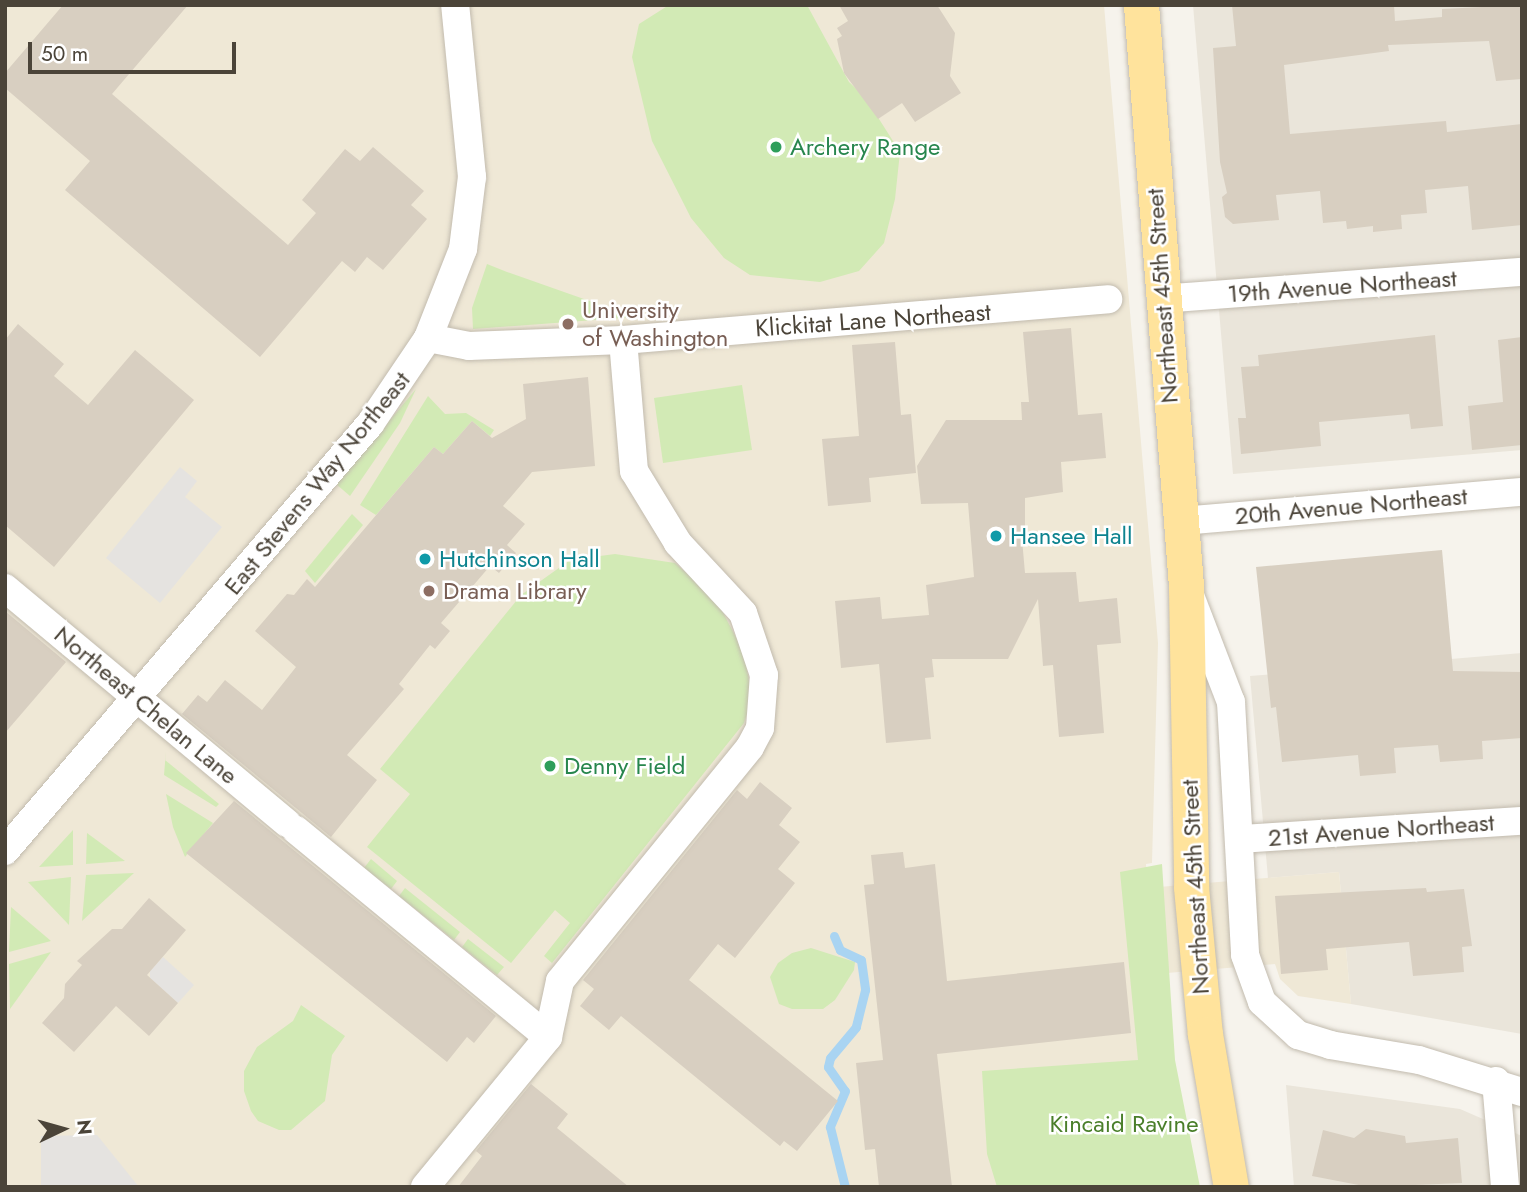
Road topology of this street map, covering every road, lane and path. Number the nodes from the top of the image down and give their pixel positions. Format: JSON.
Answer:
{"nodes":[{"id":1,"x":455,"y":5,"type":"edge"},
{"id":2,"x":1141,"y":5,"type":"edge"},
{"id":3,"x":1522,"y":272,"type":"edge"},
{"id":4,"x":1108,"y":299,"type":"dead end"},
{"id":5,"x":1161,"y":299,"type":"junction"},
{"id":6,"x":428,"y":338,"type":"junction"},
{"id":7,"x":623,"y":340,"type":"junction"},
{"id":8,"x":1522,"y":492,"type":"edge"},
{"id":9,"x":1181,"y":521,"type":"junction"},
{"id":10,"x":1186,"y":586,"type":"junction"},
{"id":11,"x":5,"y":588,"type":"edge"},
{"id":12,"x":137,"y":698,"type":"junction"},
{"id":13,"x":1522,"y":821,"type":"edge"},
{"id":14,"x":1241,"y":839,"type":"junction"},
{"id":15,"x":5,"y":851,"type":"edge"},
{"id":16,"x":548,"y":1037,"type":"junction"},
{"id":17,"x":1509,"y":1086,"type":"edge"},
{"id":18,"x":425,"y":1187,"type":"edge"},
{"id":19,"x":1231,"y":1187,"type":"edge"},
{"id":20,"x":1504,"y":1187,"type":"edge"}],
"edges":[{"from":1,"to":6,"type":"street","name":"East Stevens Way Northeast"},
{"from":2,"to":5,"type":"main road","name":"Northeast 45th Street"},
{"from":3,"to":5,"type":"street","name":"19th Avenue Northeast"},
{"from":4,"to":7,"type":"street","name":"Klickitat Lane Northeast"},
{"from":5,"to":9,"type":"main road","name":"Northeast 45th Street"},
{"from":6,"to":7,"type":"street","name":"Klickitat Lane Northeast"},
{"from":6,"to":12,"type":"street","name":"East Stevens Way Northeast"},
{"from":7,"to":16,"type":"street"},
{"from":8,"to":9,"type":"street","name":"20th Avenue Northeast"},
{"from":9,"to":10,"type":"main road","name":"Northeast 45th Street"},
{"from":10,"to":14,"type":"street","name":"Northeast 45th Street"},
{"from":10,"to":19,"type":"main road","name":"Northeast 45th Street"},
{"from":11,"to":12,"type":"street","name":"Northeast Chelan Lane"},
{"from":12,"to":15,"type":"street","name":"East Stevens Way Northeast"},
{"from":12,"to":16,"type":"street","name":"Northeast Chelan Lane"},
{"from":13,"to":14,"type":"street","name":"21st Avenue Northeast"},
{"from":14,"to":17,"type":"street","name":"Northeast 45th Street"},
{"from":16,"to":18,"type":"street"},
{"from":17,"to":20,"type":"street"}]}
